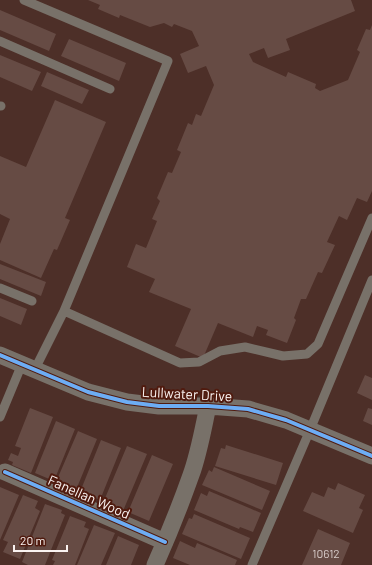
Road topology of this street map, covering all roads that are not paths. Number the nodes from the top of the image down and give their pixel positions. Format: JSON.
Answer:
{"nodes":[{"id":1,"x":24,"y":0,"type":"edge"},
{"id":2,"x":0,"y":41,"type":"edge"},
{"id":3,"x":110,"y":89,"type":"dead end"},
{"id":4,"x":372,"y":218,"type":"edge"},
{"id":5,"x":372,"y":280,"type":"edge"},
{"id":6,"x":0,"y":288,"type":"edge"},
{"id":7,"x":32,"y":301,"type":"dead end"},
{"id":8,"x":64,"y":311,"type":"junction"},
{"id":9,"x":0,"y":355,"type":"edge"},
{"id":10,"x":28,"y":367,"type":"junction"},
{"id":11,"x":208,"y":406,"type":"junction"},
{"id":12,"x":0,"y":417,"type":"edge"},
{"id":13,"x":310,"y":430,"type":"junction"},
{"id":14,"x":372,"y":456,"type":"edge"},
{"id":15,"x":4,"y":472,"type":"dead end"},
{"id":16,"x":165,"y":542,"type":"junction"},
{"id":17,"x":155,"y":565,"type":"edge"},
{"id":18,"x":252,"y":565,"type":"edge"}],
"edges":[{"from":1,"to":8,"type":"lane"},
{"from":2,"to":3,"type":"lane"},
{"from":4,"to":8,"type":"lane"},
{"from":5,"to":13,"type":"lane"},
{"from":6,"to":7,"type":"lane"},
{"from":8,"to":10,"type":"lane"},
{"from":9,"to":10,"type":"street","name":"Lullwater Drive"},
{"from":10,"to":11,"type":"street","name":"Lullwater Drive"},
{"from":10,"to":12,"type":"lane"},
{"from":11,"to":13,"type":"street","name":"Lullwater Drive"},
{"from":11,"to":16,"type":"street"},
{"from":13,"to":14,"type":"street","name":"Lullwater Drive"},
{"from":13,"to":18,"type":"lane"},
{"from":15,"to":16,"type":"street","name":"Fanellan Wood"},
{"from":16,"to":17,"type":"street"}]}
